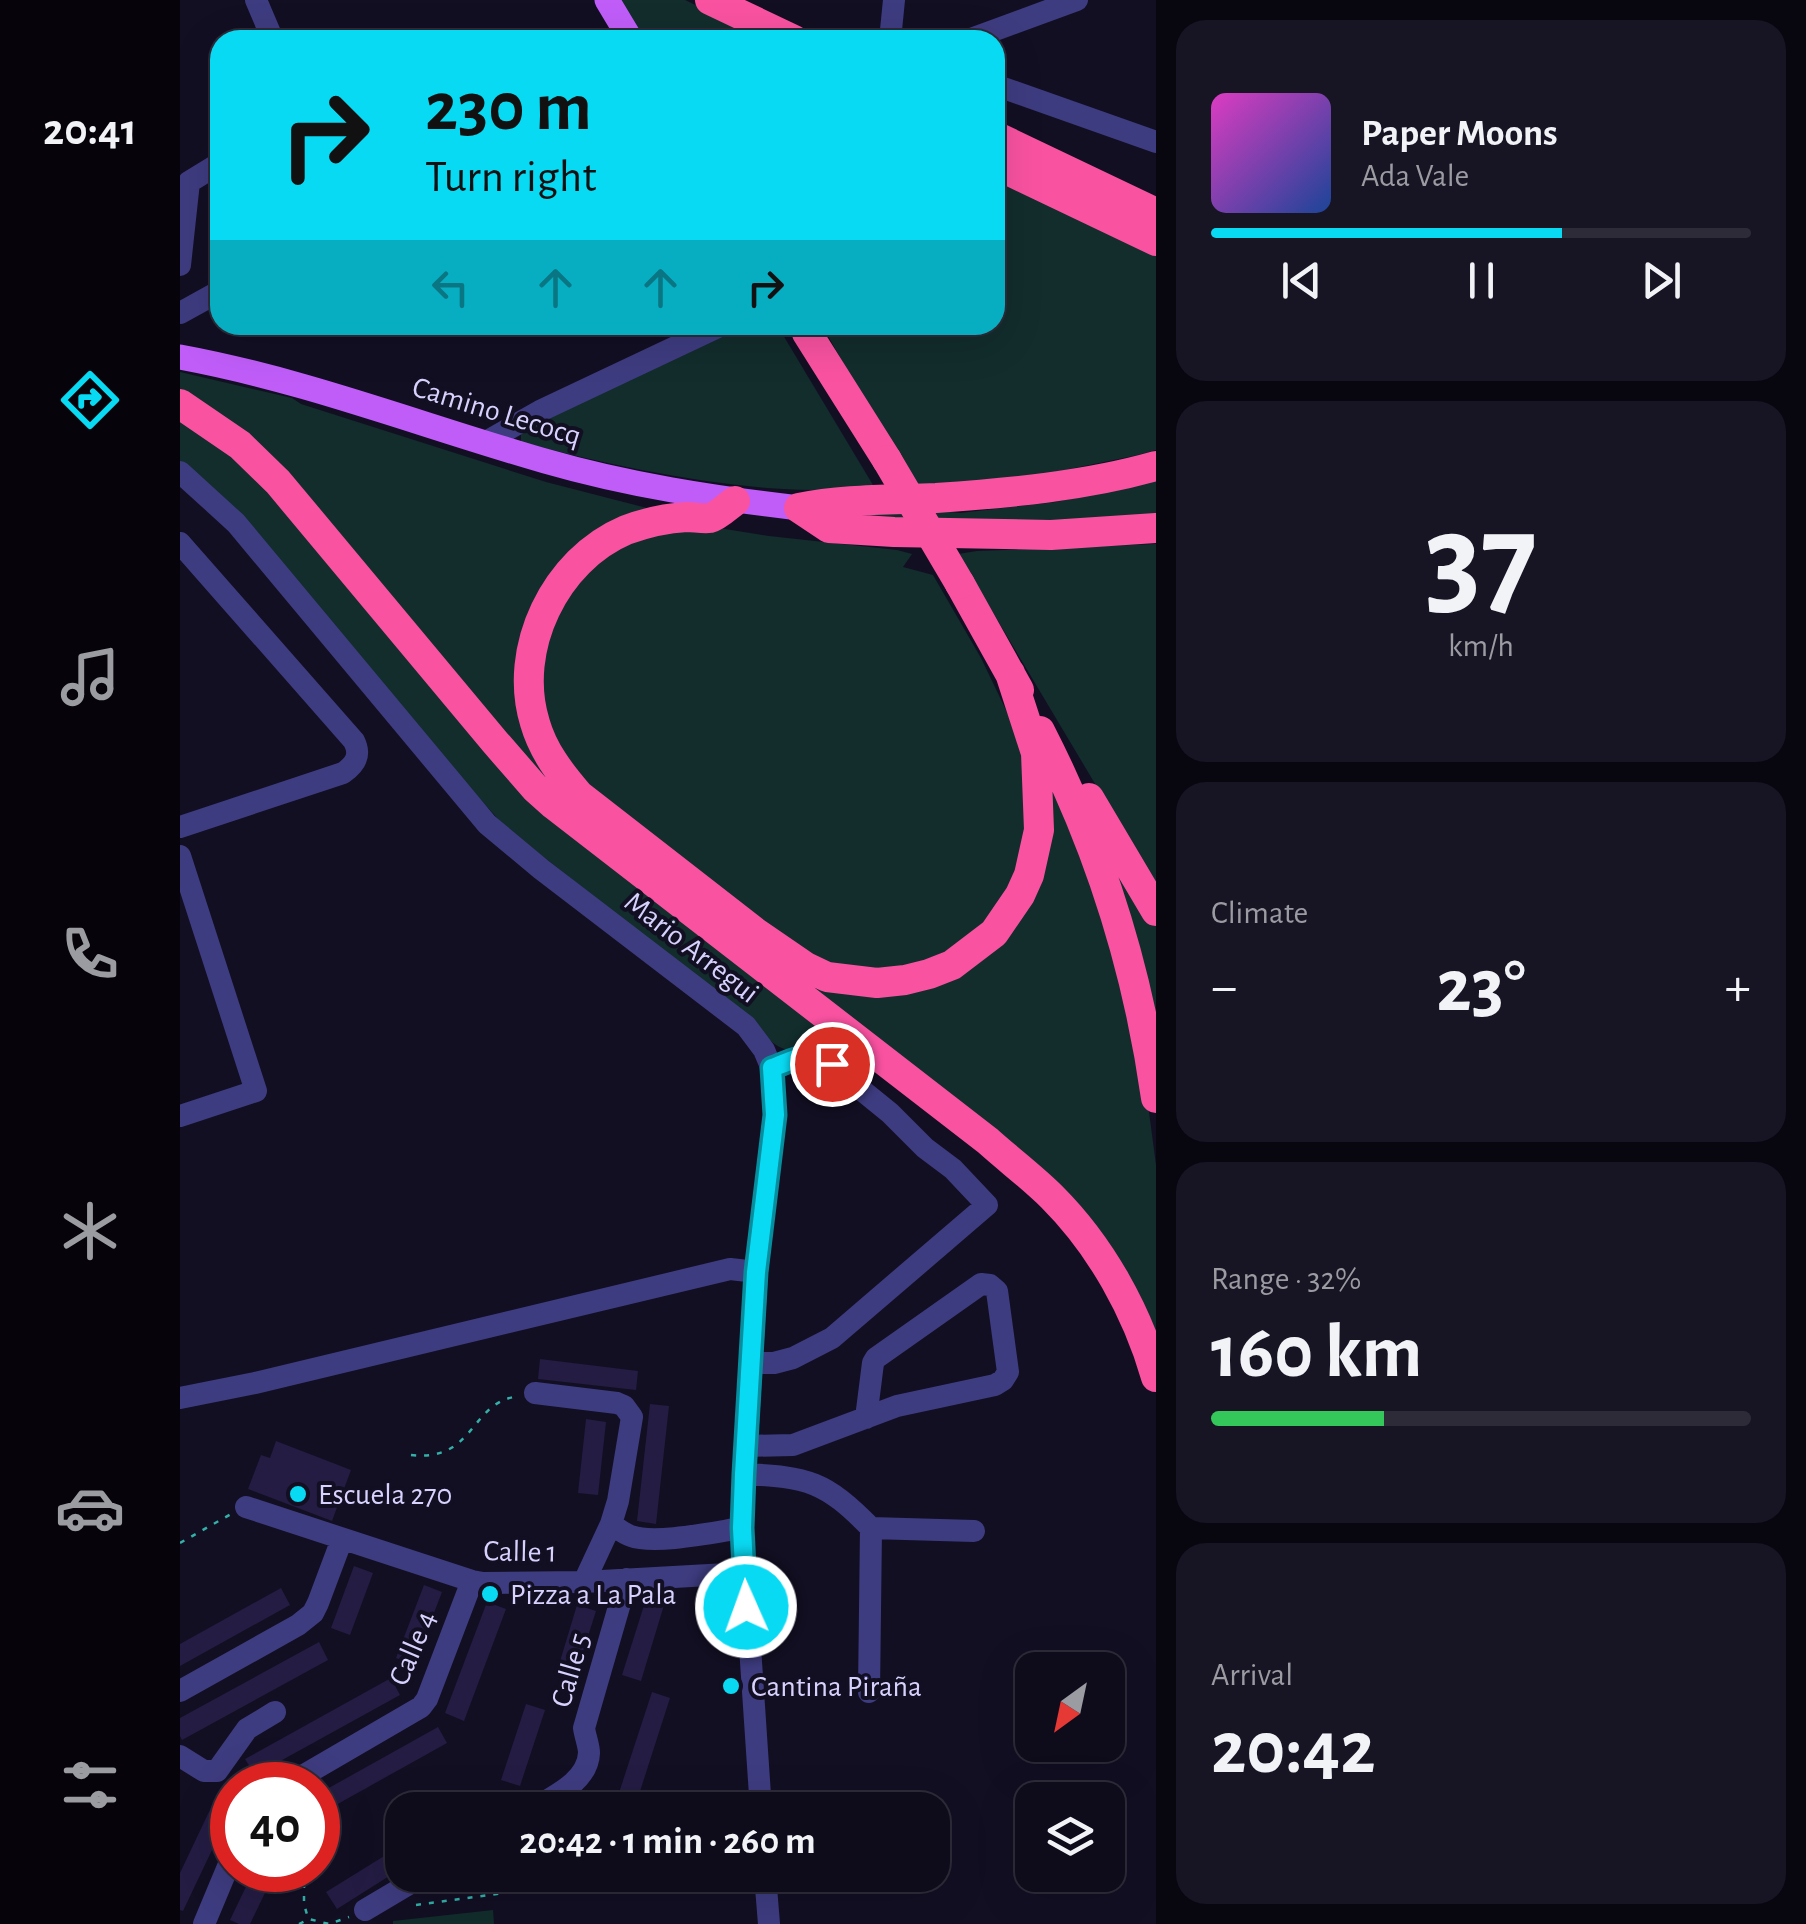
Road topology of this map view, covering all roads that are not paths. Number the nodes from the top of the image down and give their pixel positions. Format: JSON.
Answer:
{"nodes":[{"id":1,"x":256,"y":0,"type":"edge"},
{"id":2,"x":607,"y":0,"type":"edge"},
{"id":3,"x":710,"y":0,"type":"edge"},
{"id":4,"x":894,"y":0,"type":"edge"},
{"id":5,"x":1077,"y":0,"type":"edge"},
{"id":6,"x":268,"y":30,"type":"edge"},
{"id":7,"x":625,"y":30,"type":"edge"},
{"id":8,"x":773,"y":30,"type":"edge"},
{"id":9,"x":891,"y":30,"type":"edge"},
{"id":10,"x":995,"y":30,"type":"edge"},
{"id":11,"x":1005,"y":89,"type":"edge"},
{"id":12,"x":1005,"y":141,"type":"edge"},
{"id":13,"x":1156,"y":142,"type":"edge"},
{"id":14,"x":1005,"y":169,"type":"edge"},
{"id":15,"x":210,"y":170,"type":"edge"},
{"id":16,"x":1156,"y":213,"type":"edge"},
{"id":17,"x":1156,"y":241,"type":"edge"},
{"id":18,"x":180,"y":265,"type":"edge"},
{"id":19,"x":210,"y":296,"type":"edge"},
{"id":20,"x":180,"y":313,"type":"edge"},
{"id":21,"x":701,"y":335,"type":"edge"},
{"id":22,"x":809,"y":335,"type":"edge"},
{"id":23,"x":180,"y":357,"type":"edge"},
{"id":24,"x":180,"y":404,"type":"edge"},
{"id":25,"x":484,"y":443,"type":"junction"},
{"id":26,"x":1151,"y":465,"type":"edge"},
{"id":27,"x":180,"y":472,"type":"edge"},
{"id":28,"x":735,"y":501,"type":"junction"},
{"id":29,"x":799,"y":508,"type":"junction"},
{"id":30,"x":1156,"y":528,"type":"edge"},
{"id":31,"x":180,"y":544,"type":"edge"},
{"id":32,"x":1010,"y":673,"type":"junction"},
{"id":33,"x":180,"y":827,"type":"edge"},
{"id":34,"x":180,"y":856,"type":"edge"},
{"id":35,"x":1156,"y":911,"type":"edge"},
{"id":36,"x":772,"y":1068,"type":"junction"},
{"id":37,"x":1156,"y":1098,"type":"edge"},
{"id":38,"x":180,"y":1116,"type":"edge"},
{"id":39,"x":756,"y":1272,"type":"junction"},
{"id":40,"x":751,"y":1364,"type":"junction"},
{"id":41,"x":1156,"y":1377,"type":"edge"},
{"id":42,"x":536,"y":1393,"type":"road end"},
{"id":43,"x":180,"y":1398,"type":"edge"},
{"id":44,"x":866,"y":1418,"type":"junction"},
{"id":45,"x":745,"y":1446,"type":"junction"},
{"id":46,"x":744,"y":1474,"type":"junction"},
{"id":47,"x":246,"y":1507,"type":"road end"},
{"id":48,"x":611,"y":1524,"type":"junction"},
{"id":49,"x":742,"y":1528,"type":"junction"},
{"id":50,"x":871,"y":1528,"type":"junction"},
{"id":51,"x":974,"y":1531,"type":"dead end"},
{"id":52,"x":342,"y":1539,"type":"junction"},
{"id":53,"x":745,"y":1573,"type":"junction"},
{"id":54,"x":627,"y":1579,"type":"junction"},
{"id":55,"x":472,"y":1581,"type":"junction"},
{"id":56,"x":584,"y":1582,"type":"junction"},
{"id":57,"x":180,"y":1691,"type":"edge"},
{"id":58,"x":869,"y":1692,"type":"dead end"},
{"id":59,"x":275,"y":1712,"type":"dead end"},
{"id":60,"x":180,"y":1756,"type":"edge"},
{"id":61,"x":327,"y":1762,"type":"edge"},
{"id":62,"x":561,"y":1792,"type":"edge"},
{"id":63,"x":759,"y":1792,"type":"edge"},
{"id":64,"x":217,"y":1892,"type":"edge"},
{"id":65,"x":395,"y":1892,"type":"edge"},
{"id":66,"x":767,"y":1892,"type":"edge"},
{"id":67,"x":365,"y":1910,"type":"road end"},
{"id":68,"x":204,"y":1924,"type":"edge"},
{"id":69,"x":769,"y":1924,"type":"edge"}],
"edges":[{"from":1,"to":6,"type":"street"},
{"from":2,"to":7,"type":"main road"},
{"from":3,"to":8,"type":"highway"},
{"from":4,"to":9,"type":"street"},
{"from":5,"to":10,"type":"street"},
{"from":11,"to":13,"type":"street"},
{"from":12,"to":16,"type":"highway"},
{"from":14,"to":17,"type":"highway"},
{"from":15,"to":18,"type":"street"},
{"from":19,"to":20,"type":"street"},
{"from":21,"to":25,"type":"street"},
{"from":22,"to":32,"type":"highway","bridge":true},
{"from":23,"to":25,"type":"main road","name":"Camino Lecocq"},
{"from":24,"to":41,"type":"highway"},
{"from":25,"to":28,"type":"main road","name":"Camino Lecocq"},
{"from":26,"to":29,"type":"highway"},
{"from":27,"to":36,"type":"street","name":"Mario Arregui"},
{"from":28,"to":29,"type":"main road","name":"Camino Lecocq"},
{"from":28,"to":32,"type":"highway"},
{"from":29,"to":30,"type":"highway"},
{"from":31,"to":33,"type":"street"},
{"from":32,"to":35,"type":"highway"},
{"from":32,"to":37,"type":"highway"},
{"from":34,"to":38,"type":"street"},
{"from":36,"to":39,"type":"street","name":"Mario Arregui"},
{"from":36,"to":40,"type":"street"},
{"from":39,"to":40,"type":"street","name":"Mario Arregui"},
{"from":39,"to":43,"type":"street"},
{"from":40,"to":45,"type":"street","name":"Mario Arregui"},
{"from":42,"to":48,"type":"street"},
{"from":44,"to":44,"type":"street"},
{"from":44,"to":45,"type":"street"},
{"from":45,"to":46,"type":"street","name":"Mario Arregui"},
{"from":46,"to":49,"type":"street","name":"Mario Arregui"},
{"from":46,"to":50,"type":"street"},
{"from":47,"to":52,"type":"street","name":"Calle 1"},
{"from":48,"to":49,"type":"street"},
{"from":48,"to":56,"type":"street"},
{"from":49,"to":53,"type":"street","name":"Mario Arregui"},
{"from":50,"to":51,"type":"street"},
{"from":50,"to":58,"type":"street"},
{"from":52,"to":55,"type":"street","name":"Calle 1"},
{"from":52,"to":57,"type":"street"},
{"from":53,"to":54,"type":"street","name":"Calle 1"},
{"from":53,"to":63,"type":"street","name":"Mario Arregui"},
{"from":54,"to":56,"type":"street","name":"Calle 1"},
{"from":54,"to":62,"type":"street","name":"Calle 5"},
{"from":55,"to":56,"type":"street","name":"Calle 1"},
{"from":55,"to":61,"type":"street","name":"Calle 4"},
{"from":59,"to":60,"type":"street"},
{"from":64,"to":68,"type":"street"},
{"from":65,"to":67,"type":"street"},
{"from":66,"to":69,"type":"street"}]}
